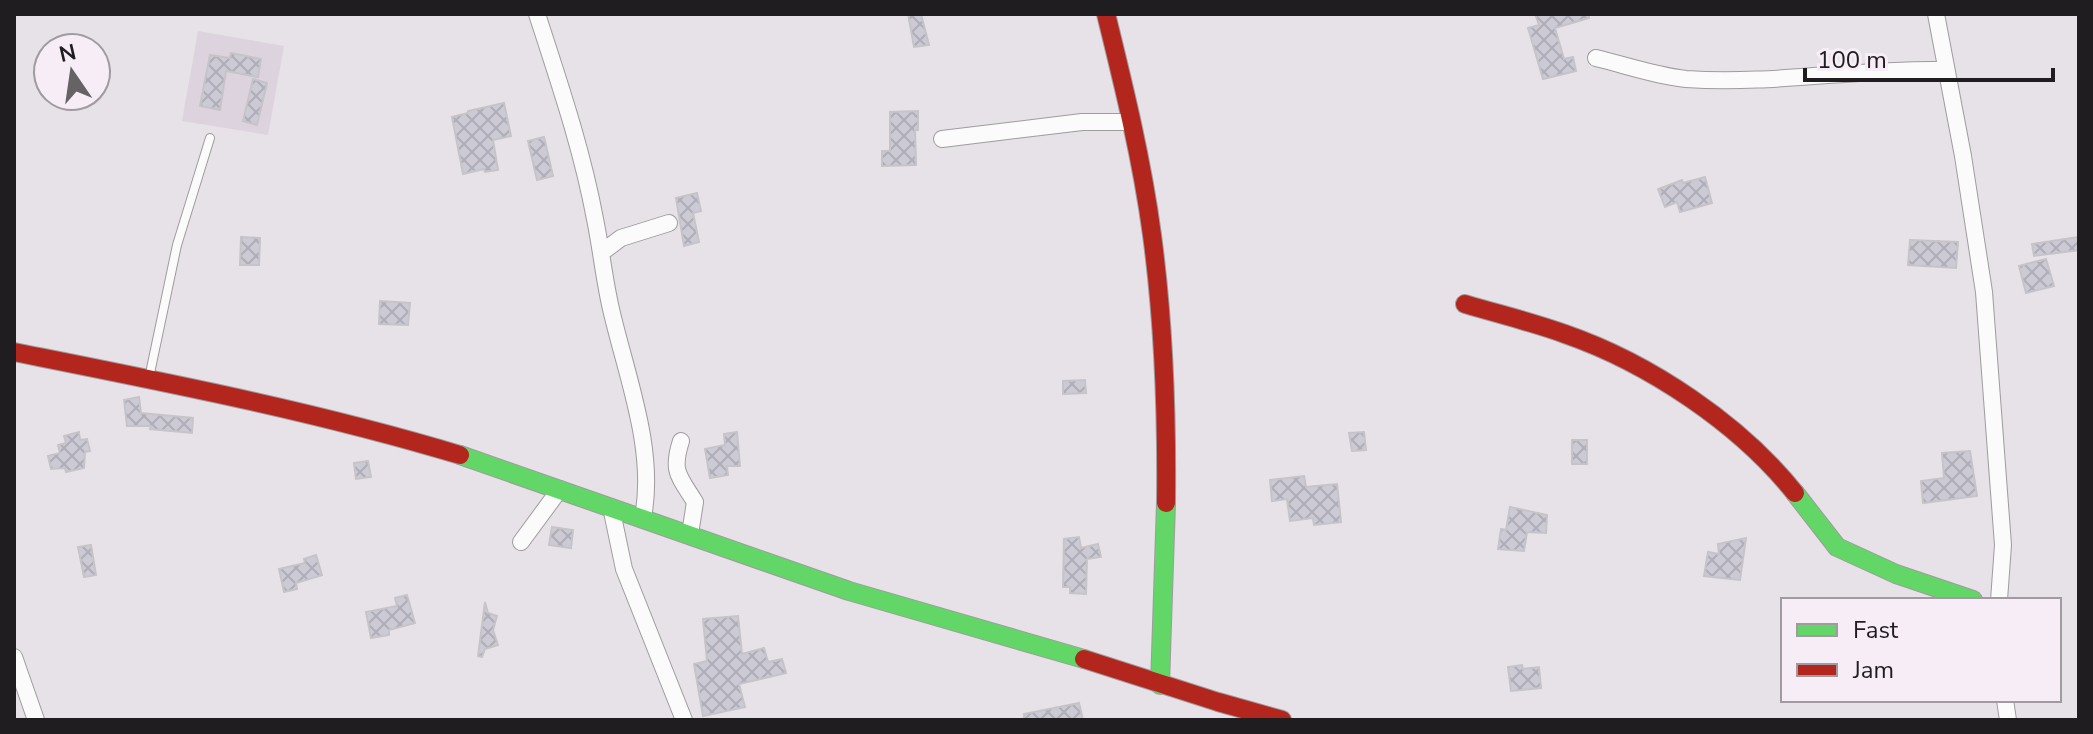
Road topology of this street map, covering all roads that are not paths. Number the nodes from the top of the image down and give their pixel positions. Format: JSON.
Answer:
{"nodes":[{"id":1,"x":537,"y":14,"type":"edge"},
{"id":2,"x":1106,"y":14,"type":"edge"},
{"id":3,"x":1936,"y":14,"type":"edge"},
{"id":4,"x":1596,"y":58,"type":"dead end"},
{"id":5,"x":1945,"y":70,"type":"junction"},
{"id":6,"x":1130,"y":122,"type":"junction"},
{"id":7,"x":210,"y":138,"type":"dead end"},
{"id":8,"x":942,"y":139,"type":"dead end"},
{"id":9,"x":669,"y":223,"type":"dead end"},
{"id":10,"x":601,"y":253,"type":"junction"},
{"id":11,"x":1465,"y":304,"type":"dead end"},
{"id":12,"x":14,"y":352,"type":"edge"},
{"id":13,"x":149,"y":379,"type":"junction"},
{"id":14,"x":681,"y":441,"type":"dead end"},
{"id":15,"x":560,"y":489,"type":"junction"},
{"id":16,"x":611,"y":507,"type":"junction"},
{"id":17,"x":643,"y":517,"type":"junction"},
{"id":18,"x":690,"y":534,"type":"junction"},
{"id":19,"x":521,"y":542,"type":"dead end"},
{"id":20,"x":1967,"y":598,"type":"edge"},
{"id":21,"x":1999,"y":598,"type":"edge"},
{"id":22,"x":14,"y":657,"type":"edge"},
{"id":23,"x":1160,"y":685,"type":"junction"},
{"id":24,"x":36,"y":720,"type":"edge"},
{"id":25,"x":684,"y":720,"type":"edge"},
{"id":26,"x":1282,"y":720,"type":"edge"}],
"edges":[{"from":1,"to":10,"type":"street"},
{"from":2,"to":6,"type":"street"},
{"from":3,"to":5,"type":"street"},
{"from":4,"to":5,"type":"street"},
{"from":5,"to":21,"type":"street"},
{"from":6,"to":8,"type":"street"},
{"from":6,"to":23,"type":"street"},
{"from":7,"to":13,"type":"lane"},
{"from":9,"to":10,"type":"street"},
{"from":10,"to":17,"type":"street"},
{"from":11,"to":20,"type":"street"},
{"from":12,"to":13,"type":"street"},
{"from":13,"to":15,"type":"street"},
{"from":14,"to":18,"type":"street"},
{"from":15,"to":16,"type":"street"},
{"from":15,"to":19,"type":"street"},
{"from":16,"to":17,"type":"street"},
{"from":16,"to":25,"type":"street"},
{"from":17,"to":18,"type":"street"},
{"from":18,"to":23,"type":"street"},
{"from":22,"to":24,"type":"street"},
{"from":23,"to":26,"type":"street"}]}
